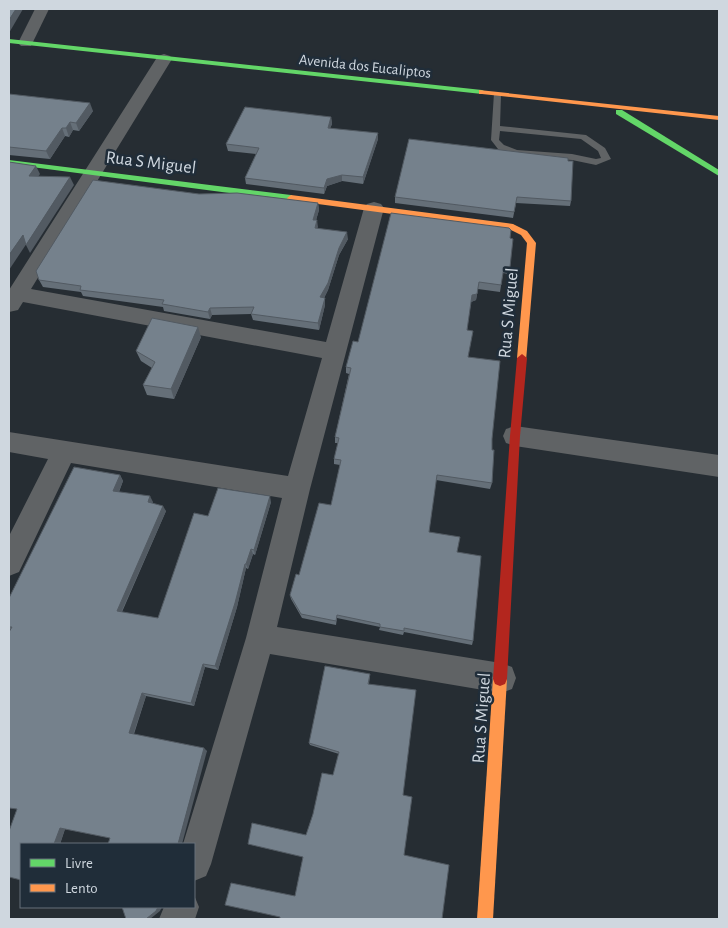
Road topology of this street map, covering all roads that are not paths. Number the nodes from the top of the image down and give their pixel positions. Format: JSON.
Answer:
{"nodes":[{"id":1,"x":42,"y":9,"type":"edge"},
{"id":2,"x":9,"y":41,"type":"edge"},
{"id":3,"x":26,"y":43,"type":"junction"},
{"id":4,"x":164,"y":59,"type":"junction"},
{"id":5,"x":497,"y":95,"type":"junction"},
{"id":6,"x":611,"y":107,"type":"junction"},
{"id":7,"x":719,"y":118,"type":"edge"},
{"id":8,"x":495,"y":128,"type":"junction"},
{"id":9,"x":9,"y":162,"type":"edge"},
{"id":10,"x":93,"y":172,"type":"junction"},
{"id":11,"x":719,"y":172,"type":"edge"},
{"id":12,"x":374,"y":208,"type":"junction"},
{"id":13,"x":13,"y":300,"type":"edge"},
{"id":14,"x":334,"y":352,"type":"junction"},
{"id":15,"x":515,"y":436,"type":"junction"},
{"id":16,"x":9,"y":442,"type":"edge"},
{"id":17,"x":64,"y":452,"type":"junction"},
{"id":18,"x":719,"y":466,"type":"edge"},
{"id":19,"x":297,"y":489,"type":"junction"},
{"id":20,"x":9,"y":563,"type":"edge"},
{"id":21,"x":260,"y":638,"type":"junction"},
{"id":22,"x":501,"y":678,"type":"junction"},
{"id":23,"x":195,"y":861,"type":"edge"},
{"id":24,"x":485,"y":919,"type":"edge"}],
"edges":[{"from":1,"to":3,"type":"street"},
{"from":2,"to":3,"type":"street","name":"Avenida dos Eucaliptos"},
{"from":3,"to":4,"type":"street","name":"Avenida dos Eucaliptos"},
{"from":4,"to":5,"type":"street","name":"Avenida dos Eucaliptos"},
{"from":4,"to":10,"type":"street"},
{"from":5,"to":6,"type":"street","name":"Avenida dos Eucaliptos"},
{"from":5,"to":8,"type":"lane"},
{"from":6,"to":7,"type":"street","name":"Avenida dos Eucaliptos"},
{"from":6,"to":11,"type":"street"},
{"from":8,"to":8,"type":"lane"},
{"from":9,"to":10,"type":"street","name":"Rua S Miguel"},
{"from":10,"to":12,"type":"street","name":"Rua S Miguel"},
{"from":10,"to":13,"type":"street"},
{"from":12,"to":14,"type":"street"},
{"from":12,"to":15,"type":"street","name":"Rua S Miguel"},
{"from":13,"to":14,"type":"street"},
{"from":14,"to":19,"type":"street"},
{"from":15,"to":18,"type":"street"},
{"from":15,"to":22,"type":"street","name":"Rua S Miguel"},
{"from":16,"to":17,"type":"street"},
{"from":17,"to":19,"type":"street"},
{"from":17,"to":20,"type":"street"},
{"from":19,"to":21,"type":"street"},
{"from":21,"to":22,"type":"street"},
{"from":21,"to":23,"type":"street"},
{"from":22,"to":24,"type":"street","name":"Rua S Miguel"}]}
